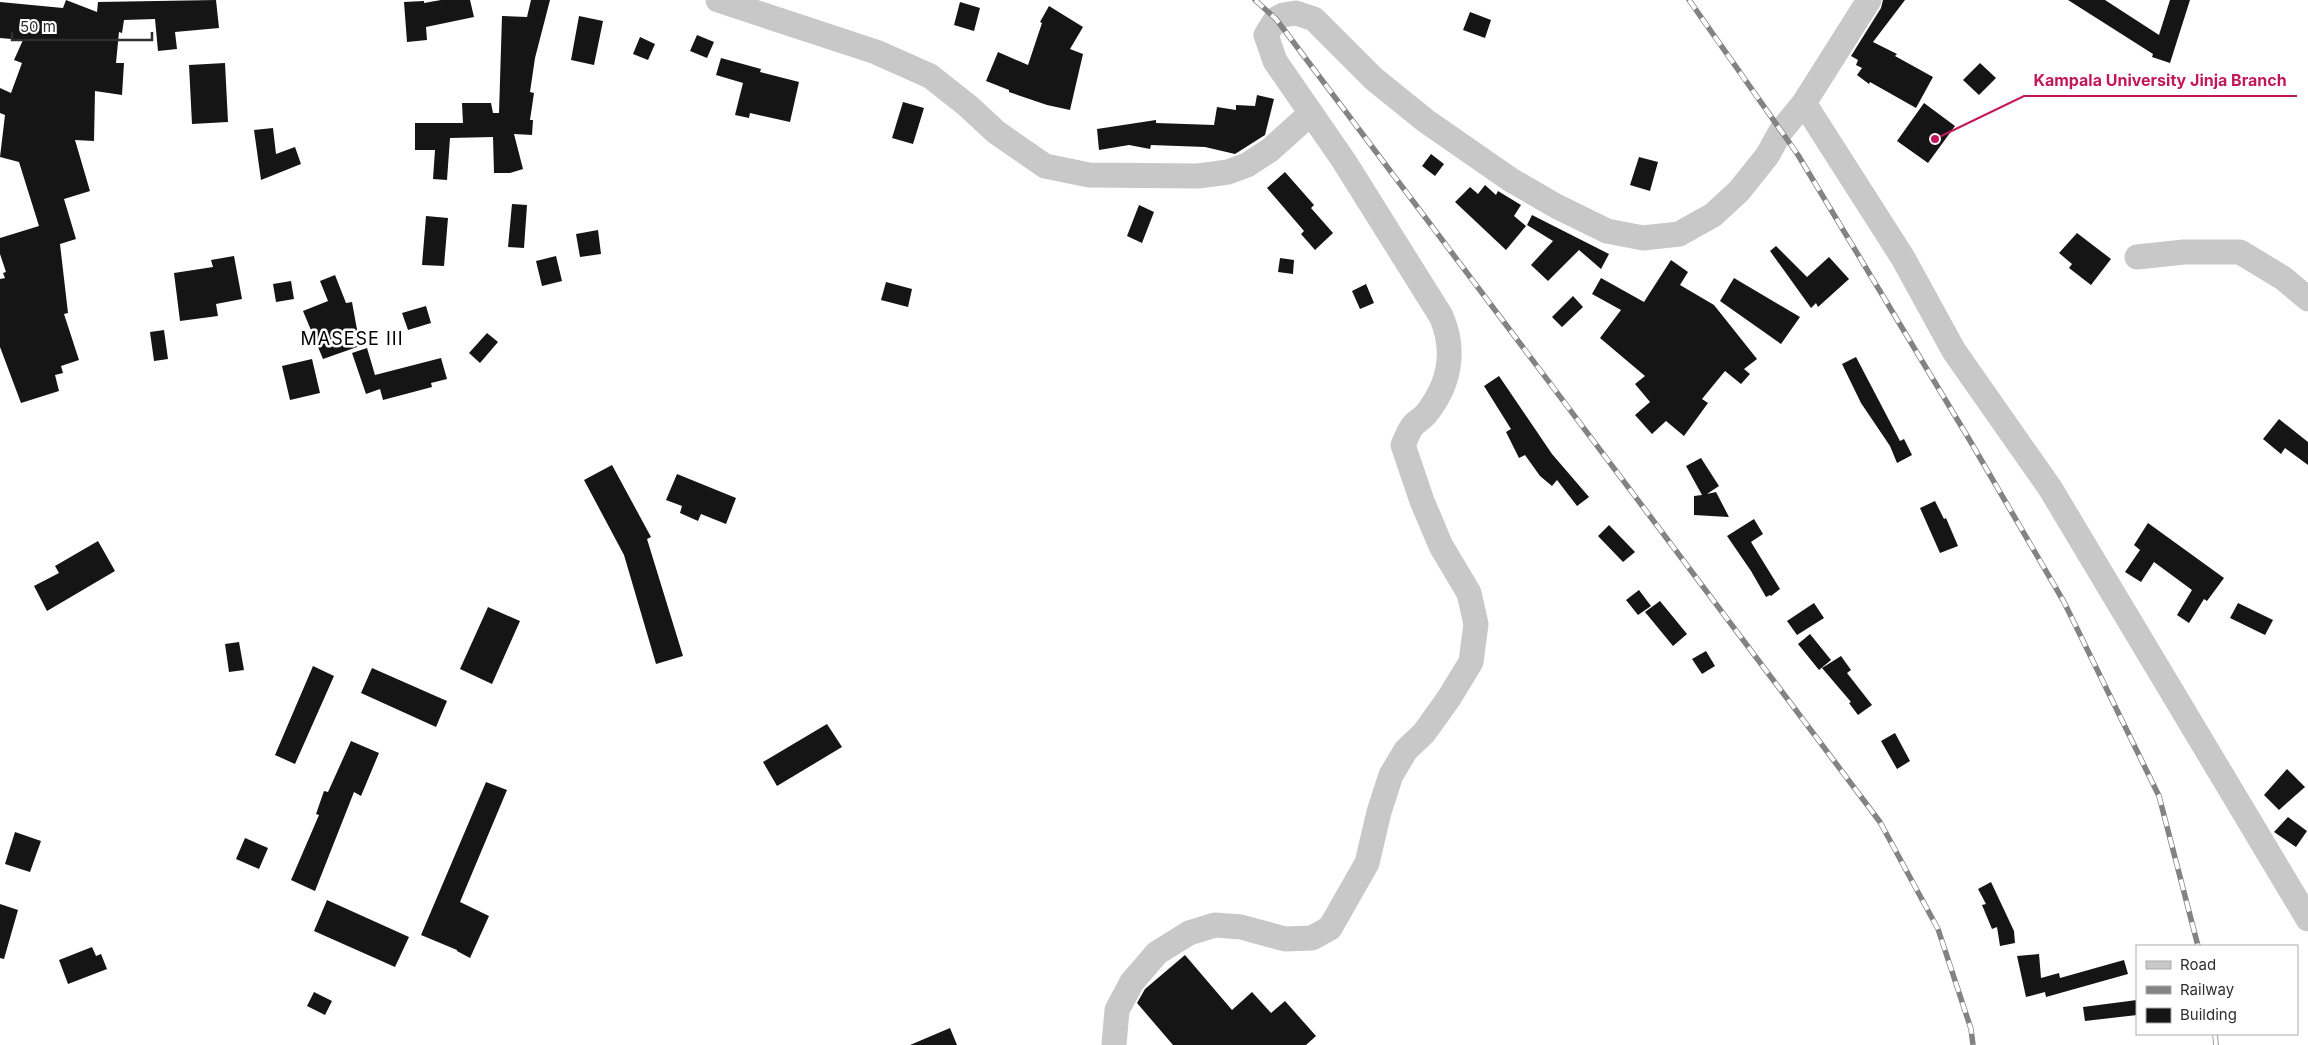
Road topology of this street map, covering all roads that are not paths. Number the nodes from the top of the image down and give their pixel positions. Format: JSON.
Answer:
{"nodes":[{"id":1,"x":718,"y":0,"type":"edge"},
{"id":2,"x":1869,"y":0,"type":"edge"},
{"id":3,"x":1804,"y":104,"type":"junction"},
{"id":4,"x":1310,"y":114,"type":"junction"},
{"id":5,"x":2137,"y":257,"type":"dead end"},
{"id":6,"x":2308,"y":298,"type":"edge"},
{"id":7,"x":2308,"y":919,"type":"edge"},
{"id":8,"x":1114,"y":1045,"type":"edge"}],
"edges":[{"from":1,"to":4,"type":"street"},
{"from":2,"to":3,"type":"street"},
{"from":3,"to":4,"type":"street"},
{"from":3,"to":7,"type":"street"},
{"from":4,"to":8,"type":"street"},
{"from":5,"to":6,"type":"street"}]}
